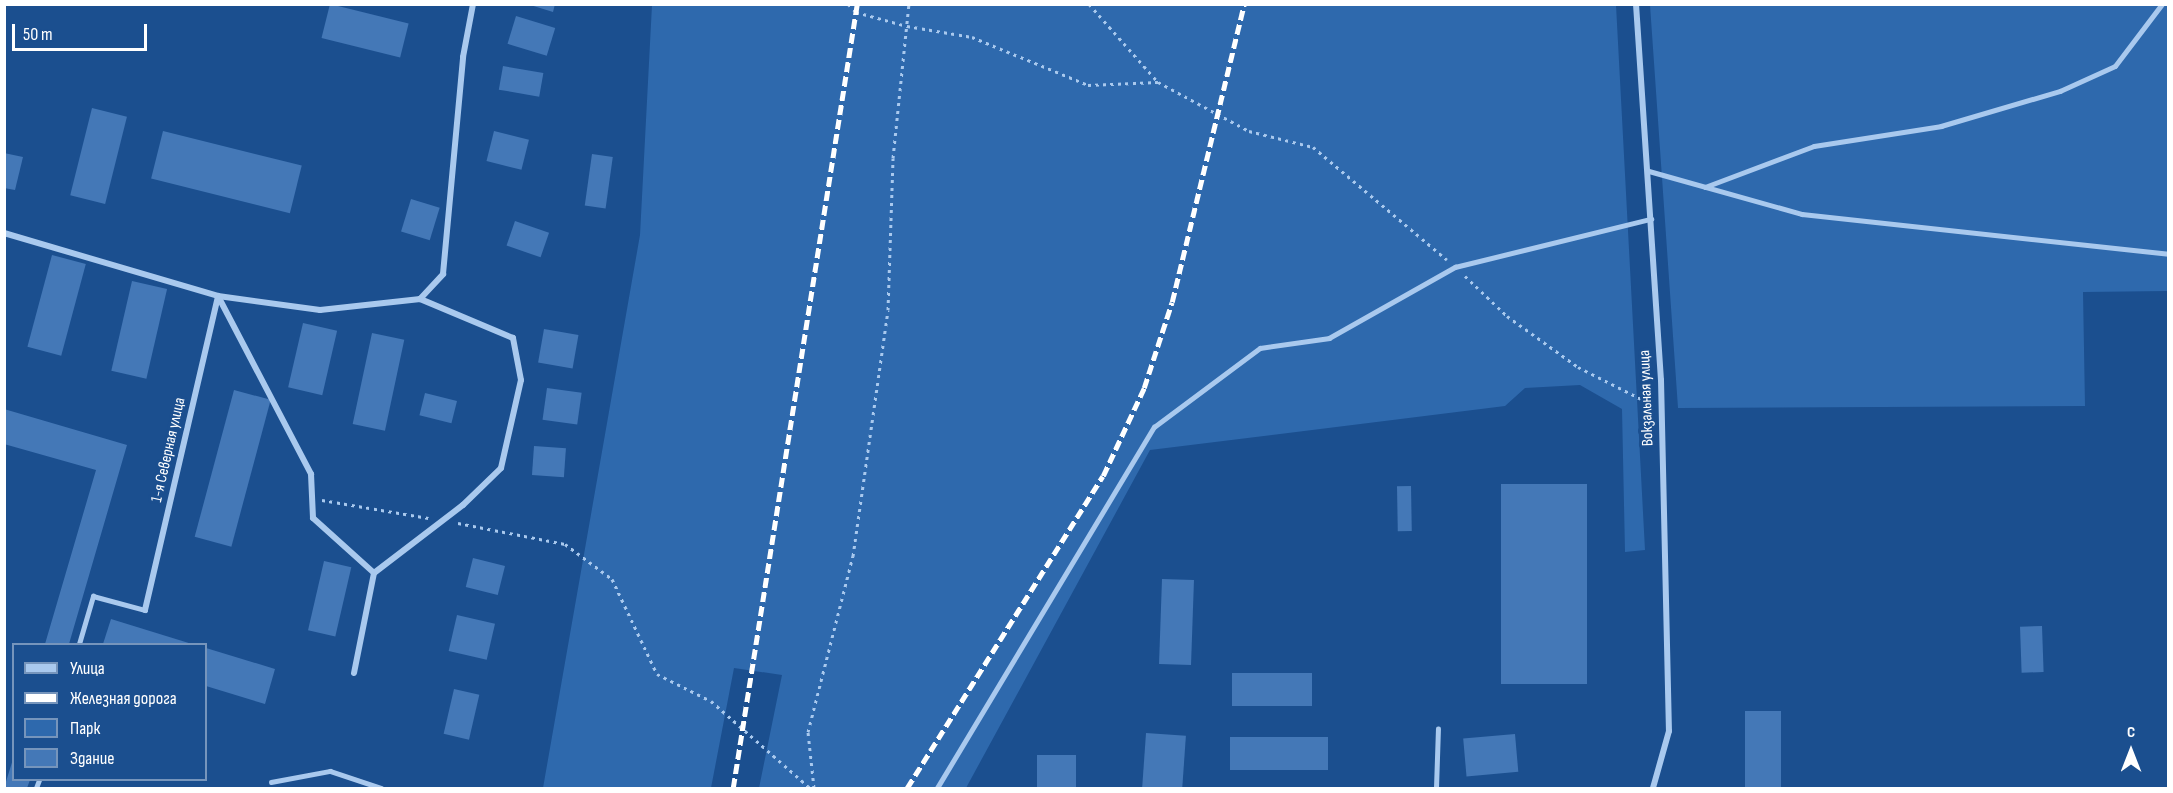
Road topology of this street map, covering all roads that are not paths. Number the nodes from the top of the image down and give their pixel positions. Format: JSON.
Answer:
{"nodes":[{"id":1,"x":473,"y":4,"type":"edge"},
{"id":2,"x":1636,"y":4,"type":"edge"},
{"id":3,"x":2162,"y":4,"type":"edge"},
{"id":4,"x":1649,"y":171,"type":"junction"},
{"id":5,"x":1704,"y":187,"type":"junction"},
{"id":6,"x":1652,"y":219,"type":"junction"},
{"id":7,"x":4,"y":233,"type":"edge"},
{"id":8,"x":2169,"y":254,"type":"edge"},
{"id":9,"x":218,"y":296,"type":"junction"},
{"id":10,"x":420,"y":299,"type":"junction"},
{"id":11,"x":374,"y":573,"type":"junction"},
{"id":12,"x":145,"y":610,"type":"joint"},
{"id":13,"x":80,"y":643,"type":"edge"},
{"id":14,"x":354,"y":673,"type":"dead end"},
{"id":15,"x":1438,"y":729,"type":"dead end"},
{"id":16,"x":271,"y":782,"type":"dead end"},
{"id":17,"x":381,"y":789,"type":"edge"},
{"id":18,"x":937,"y":789,"type":"edge"},
{"id":19,"x":1437,"y":789,"type":"edge"},
{"id":20,"x":1653,"y":789,"type":"edge"}],
"edges":[{"from":1,"to":10,"type":"street"},
{"from":2,"to":4,"type":"street","name":"Вокзальная улица"},
{"from":3,"to":5,"type":"lane"},
{"from":4,"to":5,"type":"lane"},
{"from":4,"to":6,"type":"street","name":"Вокзальная улица"},
{"from":5,"to":8,"type":"lane"},
{"from":6,"to":18,"type":"lane"},
{"from":6,"to":20,"type":"street","name":"Вокзальная улица"},
{"from":7,"to":9,"type":"street"},
{"from":9,"to":10,"type":"street"},
{"from":9,"to":11,"type":"street"},
{"from":9,"to":12,"type":"street","name":"1-я Северная улица"},
{"from":10,"to":11,"type":"street"},
{"from":11,"to":14,"type":"street"},
{"from":12,"to":13,"type":"lane"},
{"from":15,"to":19,"type":"lane"},
{"from":16,"to":17,"type":"lane"}]}
